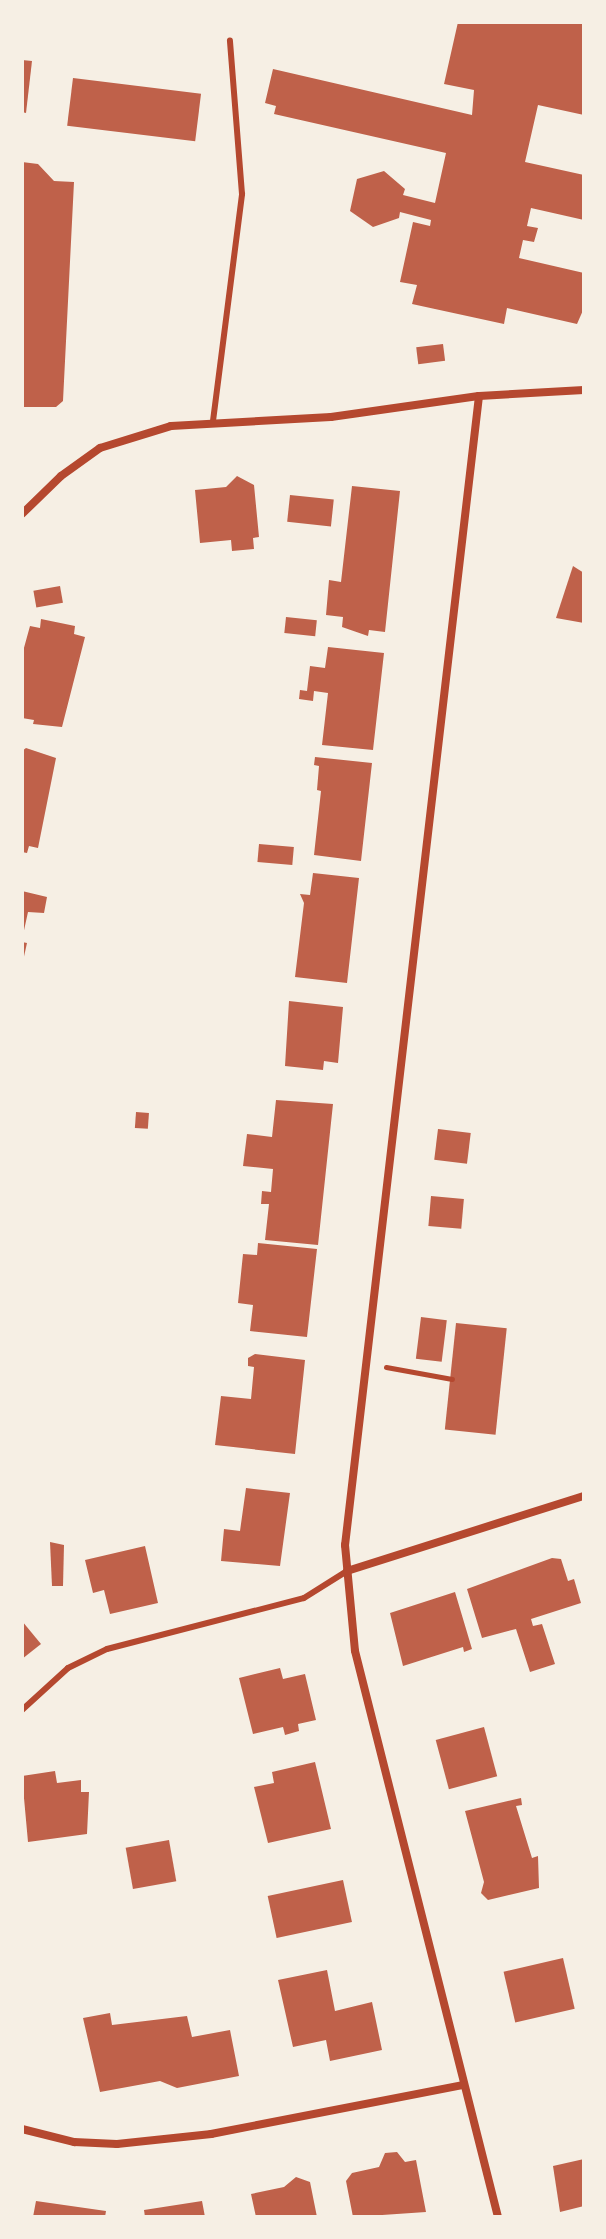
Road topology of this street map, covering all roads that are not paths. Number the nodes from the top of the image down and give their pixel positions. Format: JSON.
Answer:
{"nodes":[{"id":1,"x":230,"y":40,"type":"dead end"},
{"id":2,"x":584,"y":390,"type":"edge"},
{"id":3,"x":479,"y":396,"type":"junction"},
{"id":4,"x":213,"y":421,"type":"junction"},
{"id":5,"x":22,"y":514,"type":"edge"},
{"id":6,"x":584,"y":1496,"type":"edge"},
{"id":7,"x":347,"y":1571,"type":"junction"},
{"id":8,"x":22,"y":1710,"type":"edge"},
{"id":9,"x":462,"y":2085,"type":"junction"},
{"id":10,"x":22,"y":2129,"type":"edge"},
{"id":11,"x":498,"y":2217,"type":"edge"}],
"edges":[{"from":1,"to":4,"type":"lane"},
{"from":2,"to":3,"type":"street"},
{"from":3,"to":4,"type":"street"},
{"from":3,"to":7,"type":"street"},
{"from":4,"to":5,"type":"street"},
{"from":6,"to":7,"type":"street"},
{"from":7,"to":8,"type":"lane"},
{"from":7,"to":9,"type":"street"},
{"from":9,"to":10,"type":"street"},
{"from":9,"to":11,"type":"street"}]}
